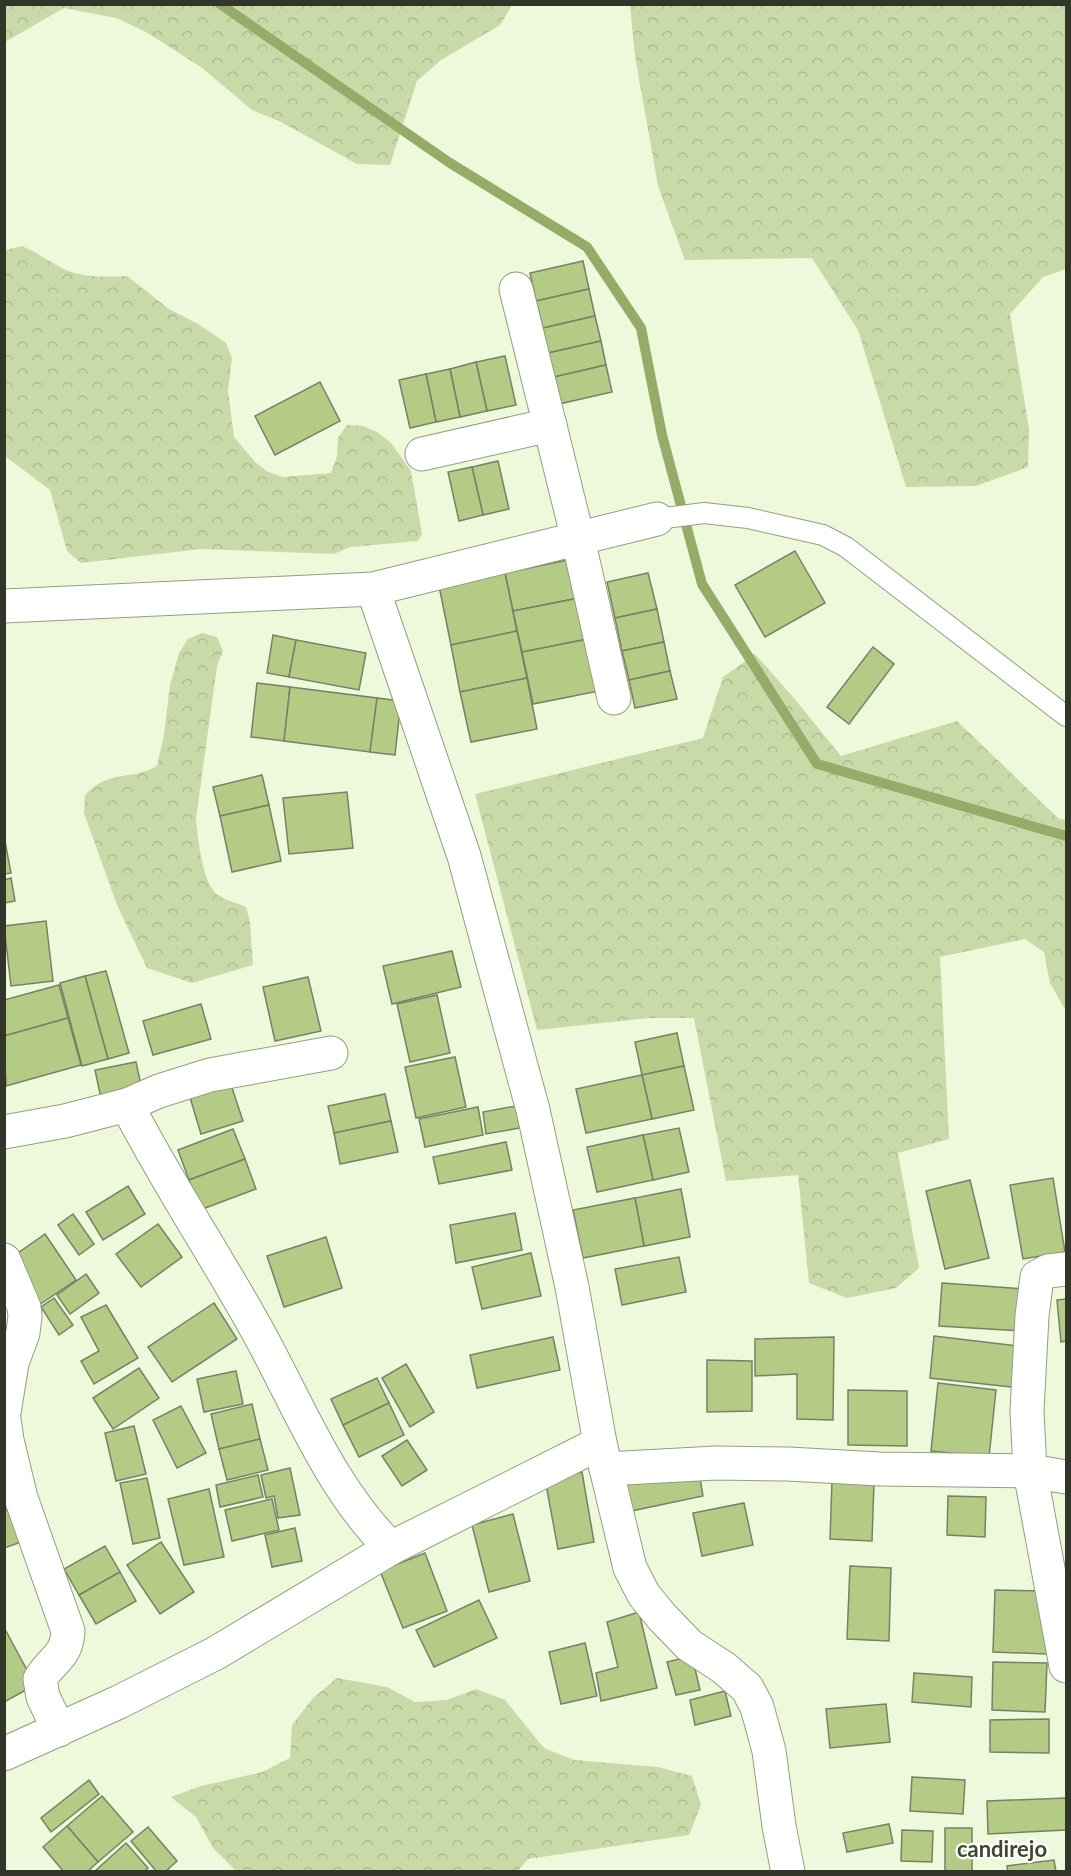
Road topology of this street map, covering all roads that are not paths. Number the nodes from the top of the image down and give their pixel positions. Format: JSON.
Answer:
{"nodes":[{"id":1,"x":516,"y":288,"type":"dead end"},
{"id":2,"x":550,"y":425,"type":"junction"},
{"id":3,"x":422,"y":454,"type":"dead end"},
{"id":4,"x":657,"y":519,"type":"joint"},
{"id":5,"x":578,"y":539,"type":"junction"},
{"id":6,"x":373,"y":590,"type":"junction"},
{"id":7,"x":4,"y":606,"type":"edge"},
{"id":8,"x":614,"y":698,"type":"dead end"},
{"id":9,"x":1066,"y":716,"type":"edge"},
{"id":10,"x":331,"y":1053,"type":"dead end"},
{"id":11,"x":127,"y":1105,"type":"junction"},
{"id":12,"x":4,"y":1132,"type":"edge"},
{"id":13,"x":4,"y":1260,"type":"edge"},
{"id":14,"x":1066,"y":1269,"type":"edge"},
{"id":15,"x":4,"y":1413,"type":"edge"},
{"id":16,"x":4,"y":1419,"type":"edge"},
{"id":17,"x":603,"y":1456,"type":"junction"},
{"id":18,"x":1030,"y":1471,"type":"junction"},
{"id":19,"x":1066,"y":1476,"type":"edge"},
{"id":20,"x":391,"y":1548,"type":"junction"},
{"id":21,"x":1066,"y":1666,"type":"edge"},
{"id":22,"x":58,"y":1730,"type":"junction"},
{"id":23,"x":4,"y":1754,"type":"edge"},
{"id":24,"x":788,"y":1872,"type":"edge"}],
"edges":[{"from":1,"to":2,"type":"street"},
{"from":2,"to":3,"type":"street"},
{"from":2,"to":5,"type":"street"},
{"from":4,"to":5,"type":"street"},
{"from":4,"to":9,"type":"lane"},
{"from":5,"to":6,"type":"street"},
{"from":5,"to":8,"type":"street"},
{"from":6,"to":7,"type":"street"},
{"from":6,"to":17,"type":"street"},
{"from":10,"to":11,"type":"street"},
{"from":11,"to":12,"type":"street"},
{"from":11,"to":20,"type":"street"},
{"from":13,"to":15,"type":"street"},
{"from":14,"to":18,"type":"street"},
{"from":16,"to":22,"type":"street"},
{"from":17,"to":18,"type":"street"},
{"from":17,"to":20,"type":"street"},
{"from":17,"to":24,"type":"street"},
{"from":18,"to":19,"type":"street"},
{"from":18,"to":21,"type":"street"},
{"from":20,"to":22,"type":"street"},
{"from":22,"to":23,"type":"street"}]}
